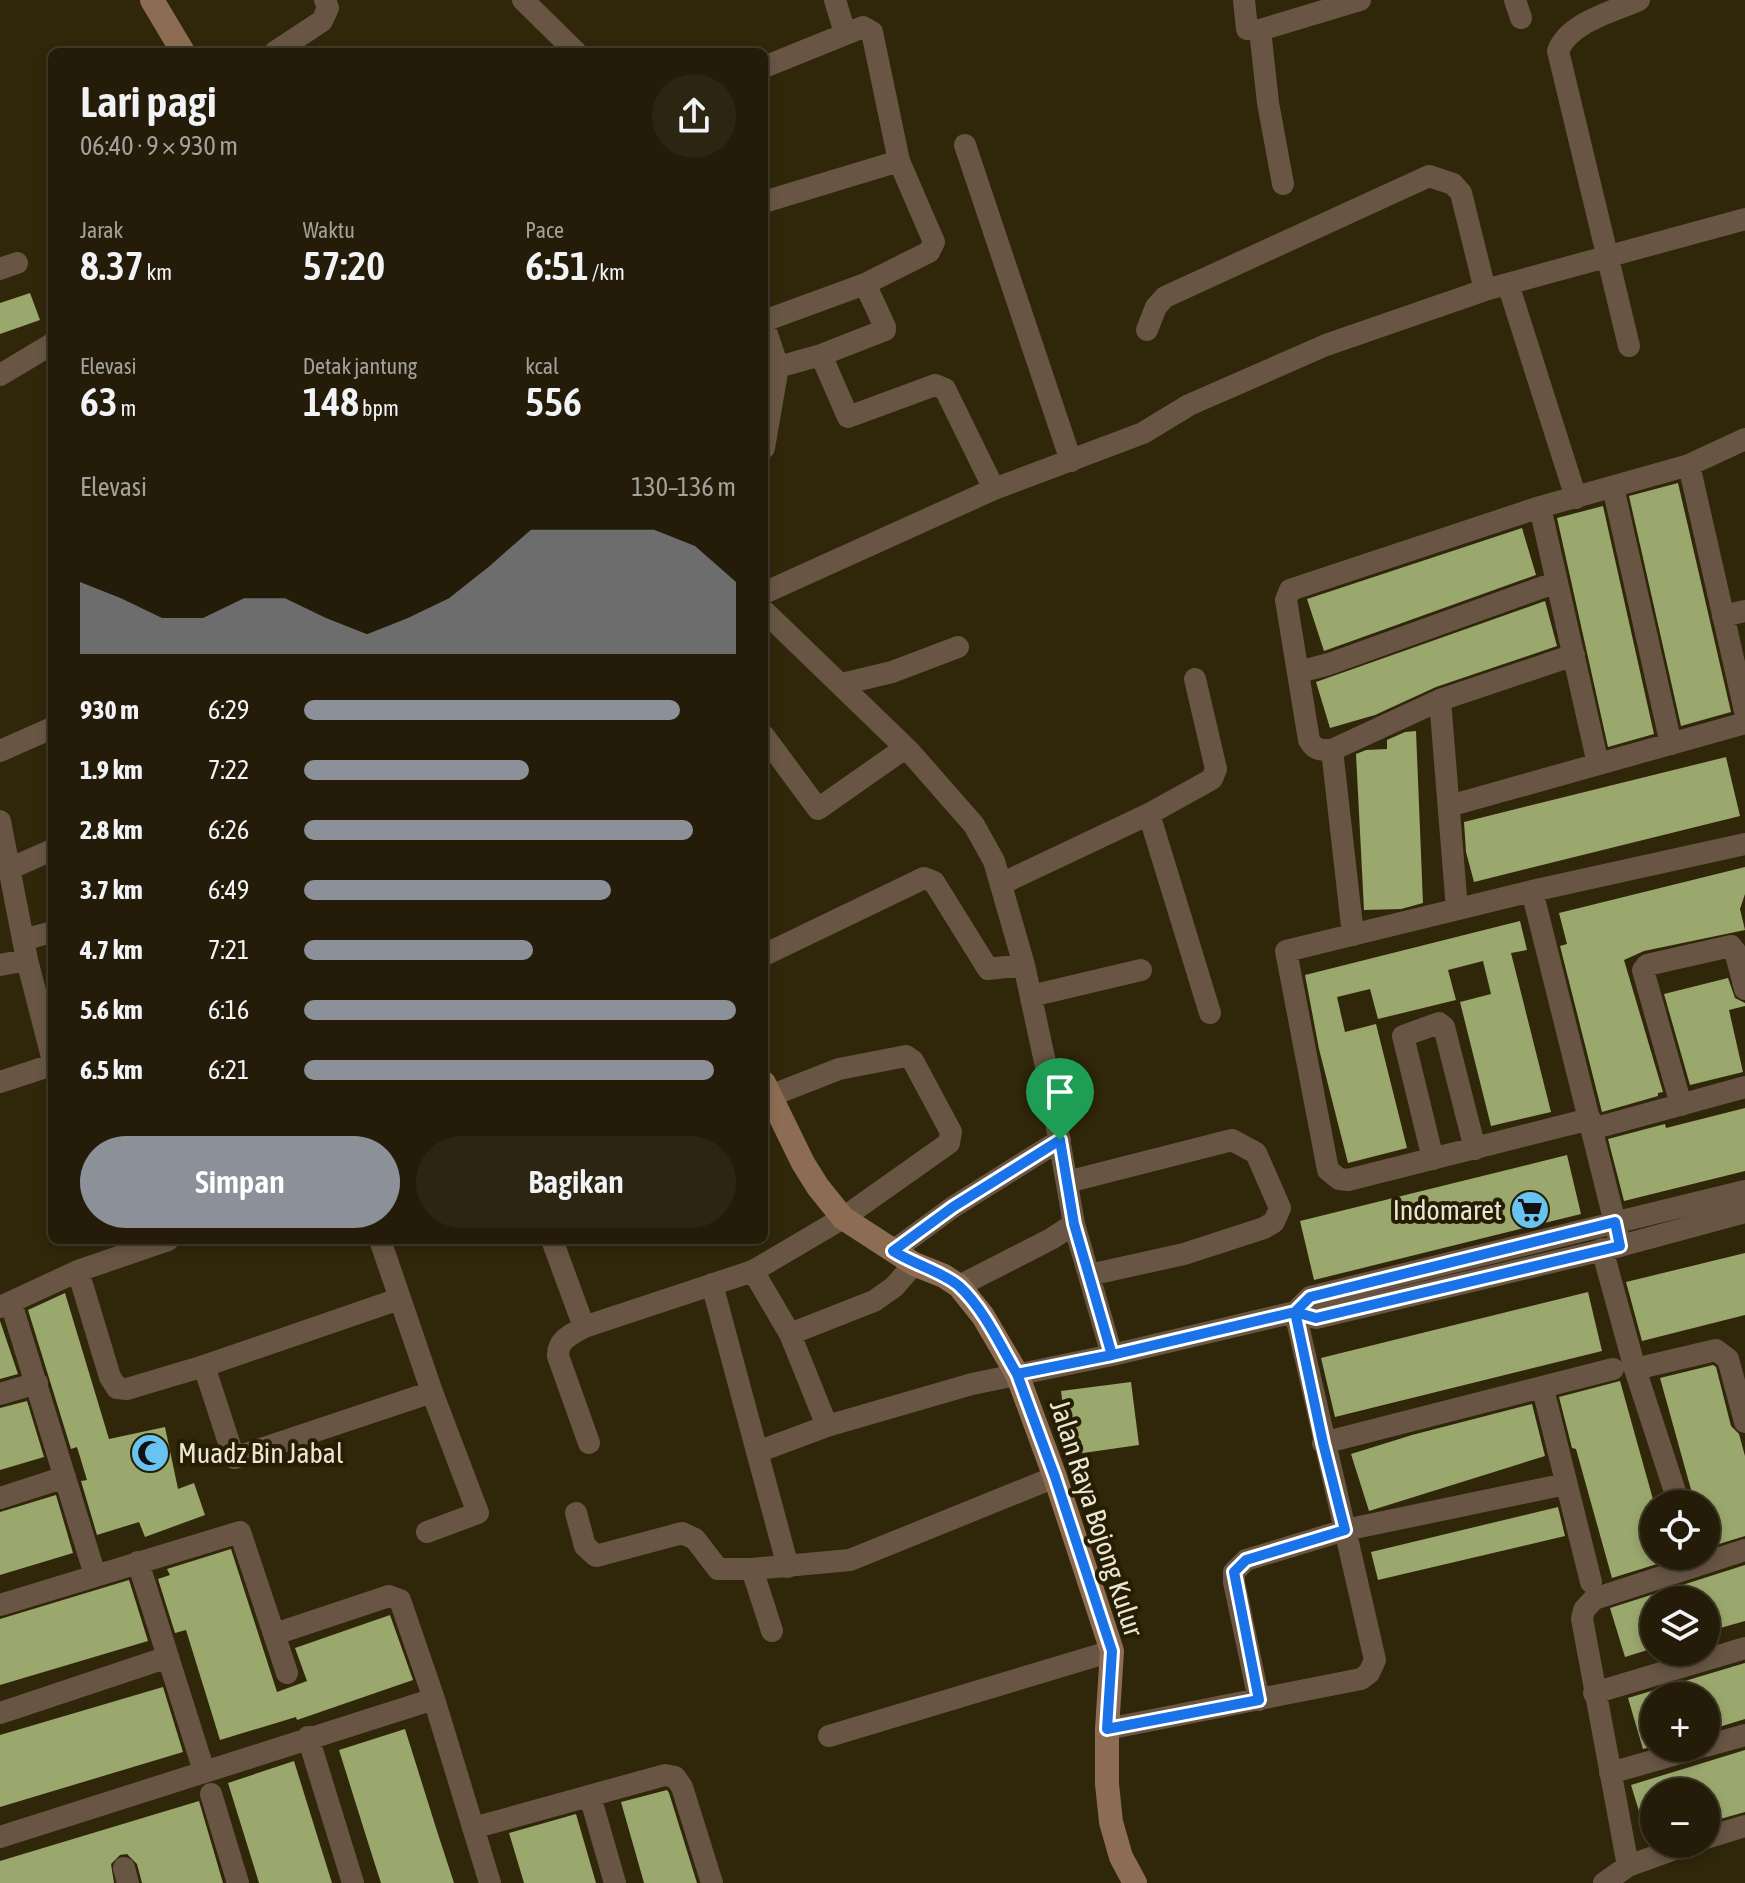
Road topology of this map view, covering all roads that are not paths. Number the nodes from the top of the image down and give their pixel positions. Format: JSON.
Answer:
{"nodes":[{"id":1,"x":152,"y":0,"type":"edge"},
{"id":2,"x":325,"y":0,"type":"edge"},
{"id":3,"x":523,"y":0,"type":"edge"},
{"id":4,"x":835,"y":0,"type":"edge"},
{"id":5,"x":1244,"y":0,"type":"edge"},
{"id":6,"x":1360,"y":0,"type":"edge"},
{"id":7,"x":1639,"y":0,"type":"edge"},
{"id":8,"x":1260,"y":30,"type":"junction"},
{"id":9,"x":845,"y":33,"type":"junction"},
{"id":10,"x":181,"y":48,"type":"edge"},
{"id":11,"x":281,"y":48,"type":"edge"},
{"id":12,"x":572,"y":48,"type":"edge"},
{"id":13,"x":768,"y":65,"type":"edge"},
{"id":14,"x":965,"y":145,"type":"dead end"},
{"id":15,"x":899,"y":161,"type":"junction"},
{"id":16,"x":1283,"y":184,"type":"dead end"},
{"id":17,"x":768,"y":201,"type":"edge"},
{"id":18,"x":1745,"y":219,"type":"edge"},
{"id":19,"x":1609,"y":256,"type":"junction"},
{"id":20,"x":865,"y":284,"type":"junction"},
{"id":21,"x":1508,"y":284,"type":"junction"},
{"id":22,"x":1485,"y":290,"type":"junction"},
{"id":23,"x":768,"y":321,"type":"edge"},
{"id":24,"x":1147,"y":330,"type":"dead end"},
{"id":25,"x":768,"y":336,"type":"edge"},
{"id":26,"x":48,"y":346,"type":"edge"},
{"id":27,"x":1629,"y":346,"type":"dead end"},
{"id":28,"x":821,"y":355,"type":"junction"},
{"id":29,"x":778,"y":367,"type":"junction"},
{"id":30,"x":0,"y":375,"type":"edge"},
{"id":31,"x":768,"y":425,"type":"edge"},
{"id":32,"x":1745,"y":439,"type":"edge"},
{"id":33,"x":1071,"y":461,"type":"junction"},
{"id":34,"x":1689,"y":465,"type":"junction"},
{"id":35,"x":1613,"y":487,"type":"junction"},
{"id":36,"x":994,"y":489,"type":"junction"},
{"id":37,"x":1576,"y":498,"type":"junction"},
{"id":38,"x":1540,"y":507,"type":"junction"},
{"id":39,"x":1557,"y":582,"type":"junction"},
{"id":40,"x":768,"y":591,"type":"edge"},
{"id":41,"x":1734,"y":614,"type":"edge"},
{"id":42,"x":768,"y":615,"type":"edge"},
{"id":43,"x":958,"y":647,"type":"dead end"},
{"id":44,"x":1574,"y":655,"type":"junction"},
{"id":45,"x":1299,"y":672,"type":"junction"},
{"id":46,"x":1195,"y":679,"type":"dead end"},
{"id":47,"x":842,"y":684,"type":"junction"},
{"id":48,"x":1743,"y":697,"type":"edge"},
{"id":49,"x":1440,"y":700,"type":"junction"},
{"id":50,"x":1745,"y":723,"type":"edge"},
{"id":51,"x":48,"y":730,"type":"edge"},
{"id":52,"x":768,"y":741,"type":"edge"},
{"id":53,"x":1671,"y":744,"type":"junction"},
{"id":54,"x":905,"y":748,"type":"junction"},
{"id":55,"x":1332,"y":750,"type":"junction"},
{"id":56,"x":0,"y":751,"type":"edge"},
{"id":57,"x":1598,"y":764,"type":"junction"},
{"id":58,"x":1449,"y":806,"type":"junction"},
{"id":59,"x":1149,"y":814,"type":"junction"},
{"id":60,"x":0,"y":821,"type":"edge"},
{"id":61,"x":1745,"y":844,"type":"edge"},
{"id":62,"x":48,"y":852,"type":"edge"},
{"id":63,"x":9,"y":869,"type":"junction"},
{"id":64,"x":1001,"y":884,"type":"junction"},
{"id":65,"x":1532,"y":891,"type":"junction"},
{"id":66,"x":1457,"y":909,"type":"junction"},
{"id":67,"x":48,"y":935,"type":"edge"},
{"id":68,"x":1353,"y":935,"type":"junction"},
{"id":69,"x":25,"y":950,"type":"junction"},
{"id":70,"x":768,"y":953,"type":"edge"},
{"id":71,"x":0,"y":965,"type":"edge"},
{"id":72,"x":1024,"y":965,"type":"junction"},
{"id":73,"x":1141,"y":970,"type":"dead end"},
{"id":74,"x":1745,"y":989,"type":"edge"},
{"id":75,"x":1031,"y":996,"type":"junction"},
{"id":76,"x":1210,"y":1013,"type":"dead end"},
{"id":77,"x":48,"y":1041,"type":"edge"},
{"id":78,"x":48,"y":1066,"type":"edge"},
{"id":79,"x":0,"y":1082,"type":"edge"},
{"id":80,"x":1745,"y":1087,"type":"edge"},
{"id":81,"x":768,"y":1090,"type":"edge"},
{"id":82,"x":768,"y":1092,"type":"edge"},
{"id":83,"x":1681,"y":1105,"type":"junction"},
{"id":84,"x":1591,"y":1124,"type":"junction"},
{"id":85,"x":1060,"y":1140,"type":"junction"},
{"id":86,"x":1475,"y":1149,"type":"junction"},
{"id":87,"x":1433,"y":1159,"type":"junction"},
{"id":88,"x":1067,"y":1182,"type":"junction"},
{"id":89,"x":1745,"y":1191,"type":"edge"},
{"id":90,"x":1745,"y":1212,"type":"edge"},
{"id":91,"x":843,"y":1218,"type":"junction"},
{"id":92,"x":1615,"y":1222,"type":"junction"},
{"id":93,"x":1074,"y":1224,"type":"junction"},
{"id":94,"x":144,"y":1244,"type":"edge"},
{"id":95,"x":381,"y":1244,"type":"edge"},
{"id":96,"x":553,"y":1244,"type":"edge"},
{"id":97,"x":1611,"y":1247,"type":"junction"},
{"id":98,"x":119,"y":1248,"type":"edge"},
{"id":99,"x":904,"y":1258,"type":"junction"},
{"id":100,"x":78,"y":1271,"type":"junction"},
{"id":101,"x":753,"y":1271,"type":"junction"},
{"id":102,"x":1089,"y":1275,"type":"junction"},
{"id":103,"x":712,"y":1284,"type":"junction"},
{"id":104,"x":959,"y":1286,"type":"junction"},
{"id":105,"x":399,"y":1299,"type":"junction"},
{"id":106,"x":6,"y":1305,"type":"edge"},
{"id":107,"x":1295,"y":1312,"type":"junction"},
{"id":108,"x":584,"y":1327,"type":"junction"},
{"id":109,"x":790,"y":1334,"type":"junction"},
{"id":110,"x":1112,"y":1355,"type":"junction"},
{"id":111,"x":204,"y":1366,"type":"junction"},
{"id":112,"x":1624,"y":1369,"type":"junction"},
{"id":113,"x":1017,"y":1374,"type":"junction"},
{"id":114,"x":37,"y":1383,"type":"junction"},
{"id":115,"x":1543,"y":1389,"type":"junction"},
{"id":116,"x":432,"y":1392,"type":"junction"},
{"id":117,"x":0,"y":1394,"type":"edge"},
{"id":118,"x":1745,"y":1422,"type":"edge"},
{"id":119,"x":827,"y":1426,"type":"junction"},
{"id":120,"x":589,"y":1443,"type":"dead end"},
{"id":121,"x":1323,"y":1443,"type":"junction"},
{"id":122,"x":757,"y":1452,"type":"junction"},
{"id":123,"x":65,"y":1477,"type":"junction"},
{"id":124,"x":1055,"y":1477,"type":"junction"},
{"id":125,"x":1566,"y":1484,"type":"junction"},
{"id":126,"x":1673,"y":1490,"type":"edge"},
{"id":127,"x":0,"y":1498,"type":"edge"},
{"id":128,"x":576,"y":1513,"type":"dead end"},
{"id":129,"x":1345,"y":1530,"type":"junction"},
{"id":130,"x":427,"y":1532,"type":"dead end"},
{"id":131,"x":1745,"y":1550,"type":"edge"},
{"id":132,"x":1720,"y":1555,"type":"edge"},
{"id":133,"x":138,"y":1562,"type":"junction"},
{"id":134,"x":788,"y":1567,"type":"junction"},
{"id":135,"x":752,"y":1569,"type":"junction"},
{"id":136,"x":1672,"y":1570,"type":"edge"},
{"id":137,"x":95,"y":1575,"type":"junction"},
{"id":138,"x":1591,"y":1582,"type":"dead end"},
{"id":139,"x":0,"y":1605,"type":"edge"},
{"id":140,"x":772,"y":1631,"type":"dead end"},
{"id":141,"x":275,"y":1634,"type":"junction"},
{"id":142,"x":1745,"y":1648,"type":"edge"},
{"id":143,"x":1112,"y":1651,"type":"junction"},
{"id":144,"x":168,"y":1657,"type":"junction"},
{"id":145,"x":287,"y":1673,"type":"dead end"},
{"id":146,"x":1594,"y":1693,"type":"junction"},
{"id":147,"x":434,"y":1699,"type":"junction"},
{"id":148,"x":1259,"y":1700,"type":"junction"},
{"id":149,"x":0,"y":1713,"type":"edge"},
{"id":150,"x":1107,"y":1729,"type":"junction"},
{"id":151,"x":1745,"y":1735,"type":"edge"},
{"id":152,"x":829,"y":1736,"type":"dead end"},
{"id":153,"x":308,"y":1737,"type":"junction"},
{"id":154,"x":1720,"y":1742,"type":"edge"},
{"id":155,"x":1649,"y":1762,"type":"edge"},
{"id":156,"x":204,"y":1771,"type":"junction"},
{"id":157,"x":1610,"y":1773,"type":"junction"},
{"id":158,"x":211,"y":1794,"type":"dead end"},
{"id":159,"x":590,"y":1796,"type":"junction"},
{"id":160,"x":1745,"y":1826,"type":"edge"},
{"id":161,"x":473,"y":1828,"type":"junction"},
{"id":162,"x":1720,"y":1834,"type":"edge"},
{"id":163,"x":0,"y":1837,"type":"edge"},
{"id":164,"x":1650,"y":1858,"type":"edge"},
{"id":165,"x":1628,"y":1866,"type":"junction"},
{"id":166,"x":238,"y":1883,"type":"edge"},
{"id":167,"x":353,"y":1883,"type":"edge"},
{"id":168,"x":490,"y":1883,"type":"edge"},
{"id":169,"x":615,"y":1883,"type":"edge"},
{"id":170,"x":712,"y":1883,"type":"edge"},
{"id":171,"x":1135,"y":1883,"type":"edge"},
{"id":172,"x":1604,"y":1883,"type":"edge"}],
"edges":[{"from":1,"to":10,"type":"main road"},
{"from":2,"to":11,"type":"street"},
{"from":3,"to":12,"type":"street"},
{"from":4,"to":9,"type":"street"},
{"from":5,"to":8,"type":"street"},
{"from":6,"to":8,"type":"street"},
{"from":7,"to":19,"type":"street"},
{"from":8,"to":16,"type":"street"},
{"from":9,"to":13,"type":"street"},
{"from":9,"to":15,"type":"street"},
{"from":14,"to":33,"type":"street"},
{"from":15,"to":17,"type":"street"},
{"from":15,"to":20,"type":"street"},
{"from":18,"to":19,"type":"street"},
{"from":19,"to":21,"type":"street"},
{"from":19,"to":27,"type":"street"},
{"from":20,"to":23,"type":"street"},
{"from":20,"to":28,"type":"street"},
{"from":21,"to":22,"type":"street"},
{"from":21,"to":37,"type":"street"},
{"from":22,"to":24,"type":"street"},
{"from":22,"to":33,"type":"street"},
{"from":25,"to":29,"type":"street"},
{"from":26,"to":30,"type":"street"},
{"from":28,"to":29,"type":"street"},
{"from":28,"to":36,"type":"street"},
{"from":29,"to":31,"type":"street"},
{"from":32,"to":34,"type":"street"},
{"from":33,"to":36,"type":"street"},
{"from":34,"to":35,"type":"street"},
{"from":34,"to":41,"type":"street"},
{"from":35,"to":37,"type":"street"},
{"from":35,"to":53,"type":"street"},
{"from":36,"to":40,"type":"street"},
{"from":37,"to":38,"type":"street"},
{"from":38,"to":39,"type":"street"},
{"from":38,"to":45,"type":"street"},
{"from":39,"to":44,"type":"street"},
{"from":39,"to":45,"type":"street"},
{"from":41,"to":48,"type":"street"},
{"from":42,"to":47,"type":"street"},
{"from":43,"to":47,"type":"street"},
{"from":44,"to":49,"type":"street"},
{"from":44,"to":57,"type":"street"},
{"from":45,"to":55,"type":"street"},
{"from":46,"to":59,"type":"street"},
{"from":47,"to":54,"type":"street"},
{"from":49,"to":55,"type":"street"},
{"from":49,"to":58,"type":"street"},
{"from":50,"to":53,"type":"street"},
{"from":51,"to":56,"type":"street"},
{"from":52,"to":54,"type":"street"},
{"from":53,"to":57,"type":"street"},
{"from":54,"to":64,"type":"street"},
{"from":55,"to":68,"type":"street"},
{"from":57,"to":58,"type":"street"},
{"from":58,"to":66,"type":"street"},
{"from":59,"to":64,"type":"street"},
{"from":59,"to":76,"type":"street"},
{"from":60,"to":63,"type":"street"},
{"from":61,"to":65,"type":"street"},
{"from":62,"to":63,"type":"street"},
{"from":63,"to":69,"type":"street"},
{"from":64,"to":72,"type":"street"},
{"from":65,"to":66,"type":"street"},
{"from":65,"to":84,"type":"street"},
{"from":66,"to":68,"type":"street"},
{"from":67,"to":69,"type":"street"},
{"from":68,"to":87,"type":"street"},
{"from":69,"to":71,"type":"street"},
{"from":69,"to":77,"type":"street"},
{"from":70,"to":72,"type":"street"},
{"from":72,"to":75,"type":"street"},
{"from":73,"to":75,"type":"street"},
{"from":74,"to":83,"type":"street"},
{"from":75,"to":85,"type":"street"},
{"from":78,"to":79,"type":"street"},
{"from":80,"to":83,"type":"street"},
{"from":81,"to":91,"type":"street"},
{"from":82,"to":91,"type":"main road","name":"Jalan Raya Bojong Kulur"},
{"from":83,"to":84,"type":"street"},
{"from":84,"to":86,"type":"street"},
{"from":84,"to":92,"type":"street"},
{"from":85,"to":88,"type":"street"},
{"from":85,"to":99,"type":"street"},
{"from":86,"to":87,"type":"street"},
{"from":86,"to":87,"type":"street"},
{"from":88,"to":93,"type":"street"},
{"from":88,"to":102,"type":"street"},
{"from":89,"to":92,"type":"street"},
{"from":90,"to":97,"type":"street"},
{"from":91,"to":99,"type":"main road","name":"Jalan Raya Bojong Kulur"},
{"from":91,"to":101,"type":"street"},
{"from":92,"to":97,"type":"street"},
{"from":92,"to":107,"type":"street"},
{"from":93,"to":102,"type":"street"},
{"from":93,"to":104,"type":"street"},
{"from":94,"to":98,"type":"street"},
{"from":95,"to":105,"type":"street"},
{"from":96,"to":108,"type":"street"},
{"from":97,"to":107,"type":"street"},
{"from":97,"to":112,"type":"street"},
{"from":98,"to":100,"type":"street"},
{"from":99,"to":104,"type":"main road","name":"Jalan Raya Bojong Kulur"},
{"from":99,"to":109,"type":"street"},
{"from":100,"to":106,"type":"street"},
{"from":100,"to":111,"type":"street"},
{"from":101,"to":103,"type":"street"},
{"from":101,"to":109,"type":"street"},
{"from":102,"to":110,"type":"street"},
{"from":103,"to":108,"type":"street"},
{"from":103,"to":122,"type":"street"},
{"from":104,"to":113,"type":"main road","name":"Jalan Raya Bojong Kulur"},
{"from":105,"to":111,"type":"street"},
{"from":105,"to":116,"type":"street"},
{"from":106,"to":114,"type":"street"},
{"from":107,"to":110,"type":"street"},
{"from":107,"to":121,"type":"street"},
{"from":108,"to":120,"type":"street"},
{"from":109,"to":119,"type":"street"},
{"from":110,"to":113,"type":"street"},
{"from":111,"to":116,"type":"street"},
{"from":112,"to":115,"type":"street"},
{"from":112,"to":118,"type":"street"},
{"from":112,"to":126,"type":"street"},
{"from":113,"to":119,"type":"street"},
{"from":113,"to":124,"type":"main road","name":"Jalan Raya Bojong Kulur"},
{"from":114,"to":117,"type":"street"},
{"from":114,"to":123,"type":"street"},
{"from":115,"to":121,"type":"street"},
{"from":115,"to":125,"type":"street"},
{"from":116,"to":130,"type":"street"},
{"from":119,"to":122,"type":"street"},
{"from":121,"to":129,"type":"street"},
{"from":122,"to":134,"type":"street"},
{"from":123,"to":127,"type":"street"},
{"from":123,"to":137,"type":"street"},
{"from":124,"to":134,"type":"street"},
{"from":124,"to":143,"type":"main road","name":"Jalan Raya Bojong Kulur"},
{"from":125,"to":129,"type":"street"},
{"from":125,"to":138,"type":"street"},
{"from":128,"to":135,"type":"street"},
{"from":129,"to":148,"type":"street"},
{"from":129,"to":148,"type":"street"},
{"from":131,"to":132,"type":"street"},
{"from":133,"to":137,"type":"street"},
{"from":133,"to":141,"type":"street"},
{"from":133,"to":144,"type":"street"},
{"from":134,"to":135,"type":"street"},
{"from":135,"to":140,"type":"street"},
{"from":136,"to":146,"type":"street"},
{"from":137,"to":139,"type":"street"},
{"from":141,"to":145,"type":"street"},
{"from":141,"to":147,"type":"street"},
{"from":142,"to":146,"type":"street"},
{"from":143,"to":150,"type":"main road","name":"Jalan Raya Bojong Kulur"},
{"from":143,"to":152,"type":"street"},
{"from":144,"to":149,"type":"street"},
{"from":144,"to":156,"type":"street"},
{"from":146,"to":157,"type":"street"},
{"from":147,"to":153,"type":"street"},
{"from":147,"to":161,"type":"street"},
{"from":148,"to":150,"type":"street"},
{"from":150,"to":171,"type":"main road","name":"Jalan Raya Bojong Kulur"},
{"from":151,"to":154,"type":"street"},
{"from":153,"to":156,"type":"street"},
{"from":153,"to":167,"type":"street"},
{"from":155,"to":157,"type":"street"},
{"from":156,"to":163,"type":"street"},
{"from":157,"to":165,"type":"street"},
{"from":158,"to":166,"type":"street"},
{"from":159,"to":161,"type":"street"},
{"from":159,"to":169,"type":"street"},
{"from":159,"to":170,"type":"street"},
{"from":160,"to":162,"type":"street"},
{"from":161,"to":168,"type":"street"},
{"from":164,"to":165,"type":"street"},
{"from":165,"to":172,"type":"street"}]}
